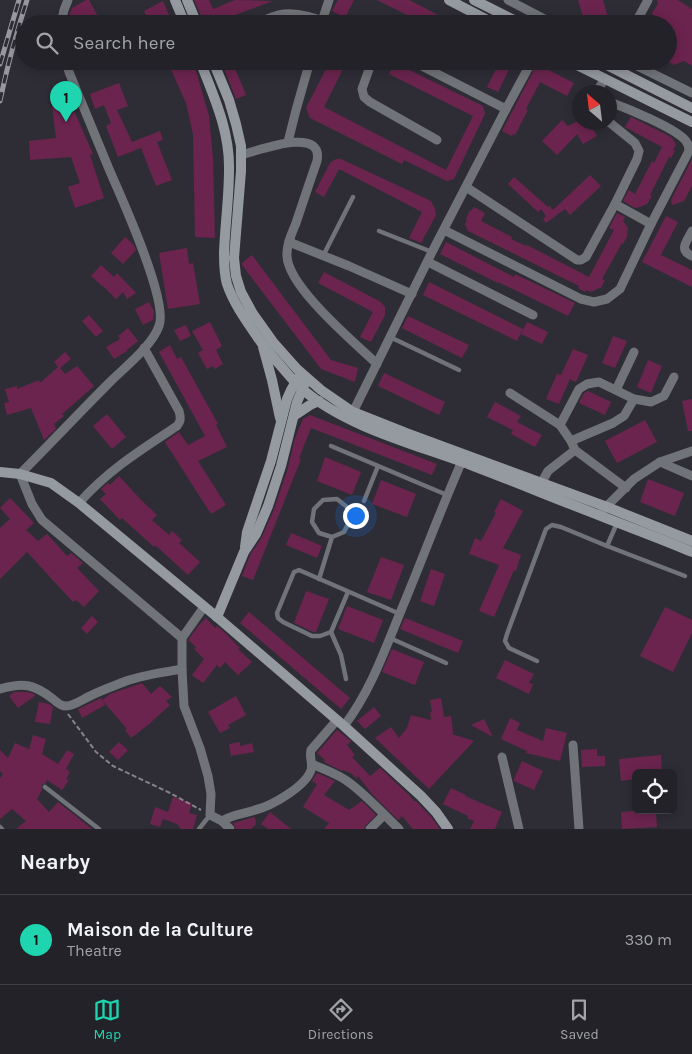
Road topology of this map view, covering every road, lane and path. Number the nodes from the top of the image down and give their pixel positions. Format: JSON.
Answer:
{"nodes":[{"id":1,"x":68,"y":0,"type":"edge"},
{"id":2,"x":175,"y":0,"type":"edge"},
{"id":3,"x":187,"y":0,"type":"edge"},
{"id":4,"x":328,"y":0,"type":"edge"},
{"id":5,"x":449,"y":0,"type":"edge"},
{"id":6,"x":474,"y":0,"type":"edge"},
{"id":7,"x":508,"y":0,"type":"edge"},
{"id":8,"x":648,"y":0,"type":"edge"},
{"id":9,"x":63,"y":15,"type":"edge"},
{"id":10,"x":181,"y":15,"type":"edge"},
{"id":11,"x":193,"y":15,"type":"edge"},
{"id":12,"x":283,"y":15,"type":"edge"},
{"id":13,"x":298,"y":15,"type":"edge"},
{"id":14,"x":325,"y":15,"type":"edge"},
{"id":15,"x":478,"y":15,"type":"edge"},
{"id":16,"x":504,"y":15,"type":"edge"},
{"id":17,"x":537,"y":15,"type":"edge"},
{"id":18,"x":640,"y":15,"type":"edge"},
{"id":19,"x":69,"y":70,"type":"edge"},
{"id":20,"x":204,"y":70,"type":"edge"},
{"id":21,"x":217,"y":70,"type":"edge"},
{"id":22,"x":307,"y":70,"type":"edge"},
{"id":23,"x":369,"y":70,"type":"edge"},
{"id":24,"x":430,"y":70,"type":"edge"},
{"id":25,"x":527,"y":70,"type":"edge"},
{"id":26,"x":586,"y":70,"type":"edge"},
{"id":27,"x":623,"y":70,"type":"edge"},
{"id":28,"x":645,"y":70,"type":"edge"},
{"id":29,"x":605,"y":80,"type":"junction"},
{"id":30,"x":601,"y":85,"type":"edge"},
{"id":31,"x":692,"y":93,"type":"edge"},
{"id":32,"x":617,"y":105,"type":"edge"},
{"id":33,"x":692,"y":108,"type":"edge"},
{"id":34,"x":506,"y":109,"type":"junction"},
{"id":35,"x":692,"y":122,"type":"edge"},
{"id":36,"x":617,"y":128,"type":"edge"},
{"id":37,"x":437,"y":140,"type":"dead end"},
{"id":38,"x":288,"y":142,"type":"junction"},
{"id":39,"x":241,"y":155,"type":"junction"},
{"id":40,"x":466,"y":187,"type":"junction"},
{"id":41,"x":353,"y":197,"type":"dead end"},
{"id":42,"x":615,"y":204,"type":"junction"},
{"id":43,"x":651,"y":224,"type":"junction"},
{"id":44,"x":444,"y":230,"type":"junction"},
{"id":45,"x":380,"y":231,"type":"dead end"},
{"id":46,"x":692,"y":231,"type":"edge"},
{"id":47,"x":289,"y":242,"type":"junction"},
{"id":48,"x":432,"y":252,"type":"junction"},
{"id":49,"x":323,"y":256,"type":"junction"},
{"id":50,"x":692,"y":256,"type":"edge"},
{"id":51,"x":428,"y":262,"type":"junction"},
{"id":52,"x":412,"y":294,"type":"junction"},
{"id":53,"x":533,"y":315,"type":"dead end"},
{"id":54,"x":390,"y":337,"type":"junction"},
{"id":55,"x":262,"y":344,"type":"junction"},
{"id":56,"x":144,"y":348,"type":"junction"},
{"id":57,"x":634,"y":352,"type":"dead end"},
{"id":58,"x":377,"y":364,"type":"junction"},
{"id":59,"x":459,"y":370,"type":"dead end"},
{"id":60,"x":674,"y":376,"type":"dead end"},
{"id":61,"x":302,"y":381,"type":"junction"},
{"id":62,"x":616,"y":390,"type":"junction"},
{"id":63,"x":510,"y":393,"type":"dead end"},
{"id":64,"x":634,"y":399,"type":"junction"},
{"id":65,"x":319,"y":401,"type":"junction"},
{"id":66,"x":353,"y":412,"type":"junction"},
{"id":67,"x":295,"y":414,"type":"junction"},
{"id":68,"x":281,"y":422,"type":"junction"},
{"id":69,"x":560,"y":425,"type":"junction"},
{"id":70,"x":331,"y":446,"type":"dead end"},
{"id":71,"x":573,"y":446,"type":"junction"},
{"id":72,"x":692,"y":451,"type":"edge"},
{"id":73,"x":462,"y":461,"type":"junction"},
{"id":74,"x":660,"y":462,"type":"junction"},
{"id":75,"x":378,"y":466,"type":"junction"},
{"id":76,"x":0,"y":472,"type":"edge"},
{"id":77,"x":20,"y":474,"type":"junction"},
{"id":78,"x":692,"y":476,"type":"edge"},
{"id":79,"x":542,"y":482,"type":"junction"},
{"id":80,"x":626,"y":488,"type":"junction"},
{"id":81,"x":447,"y":495,"type":"junction"},
{"id":82,"x":364,"y":501,"type":"dead end"},
{"id":83,"x":79,"y":503,"type":"junction"},
{"id":84,"x":607,"y":507,"type":"junction"},
{"id":85,"x":598,"y":515,"type":"junction"},
{"id":86,"x":618,"y":522,"type":"junction"},
{"id":87,"x":332,"y":537,"type":"junction"},
{"id":88,"x":692,"y":541,"type":"edge"},
{"id":89,"x":607,"y":546,"type":"junction"},
{"id":90,"x":244,"y":552,"type":"junction"},
{"id":91,"x":692,"y":552,"type":"edge"},
{"id":92,"x":685,"y":576,"type":"dead end"},
{"id":93,"x":319,"y":579,"type":"junction"},
{"id":94,"x":348,"y":592,"type":"junction"},
{"id":95,"x":204,"y":607,"type":"junction"},
{"id":96,"x":400,"y":614,"type":"junction"},
{"id":97,"x":217,"y":617,"type":"junction"},
{"id":98,"x":332,"y":632,"type":"junction"},
{"id":99,"x":182,"y":638,"type":"junction"},
{"id":100,"x":390,"y":638,"type":"junction"},
{"id":101,"x":537,"y":661,"type":"dead end"},
{"id":102,"x":446,"y":663,"type":"dead end"},
{"id":103,"x":182,"y":669,"type":"junction"},
{"id":104,"x":346,"y":680,"type":"dead end"},
{"id":105,"x":0,"y":689,"type":"edge"},
{"id":106,"x":62,"y":706,"type":"junction"},
{"id":107,"x":340,"y":723,"type":"junction"},
{"id":108,"x":573,"y":745,"type":"dead end"},
{"id":109,"x":502,"y":757,"type":"dead end"},
{"id":110,"x":312,"y":764,"type":"junction"},
{"id":111,"x":45,"y":787,"type":"dead end"},
{"id":112,"x":210,"y":815,"type":"junction"},
{"id":113,"x":384,"y":815,"type":"junction"},
{"id":114,"x":222,"y":821,"type":"junction"},
{"id":115,"x":99,"y":829,"type":"edge"},
{"id":116,"x":199,"y":829,"type":"edge"},
{"id":117,"x":230,"y":829,"type":"edge"},
{"id":118,"x":370,"y":829,"type":"edge"},
{"id":119,"x":399,"y":829,"type":"edge"},
{"id":120,"x":448,"y":829,"type":"edge"},
{"id":121,"x":519,"y":829,"type":"edge"},
{"id":122,"x":579,"y":829,"type":"edge"}],
"edges":[{"from":1,"to":9,"type":"street"},
{"from":2,"to":10,"type":"main road"},
{"from":3,"to":11,"type":"main road"},
{"from":4,"to":14,"type":"street"},
{"from":5,"to":15,"type":"main road"},
{"from":6,"to":16,"type":"main road"},
{"from":7,"to":17,"type":"street"},
{"from":8,"to":18,"type":"street"},
{"from":12,"to":13,"type":"street"},
{"from":19,"to":56,"type":"street"},
{"from":20,"to":55,"type":"main road"},
{"from":21,"to":39,"type":"main road"},
{"from":22,"to":38,"type":"street"},
{"from":23,"to":37,"type":"street"},
{"from":24,"to":34,"type":"street"},
{"from":25,"to":34,"type":"street"},
{"from":26,"to":29,"type":"main road"},
{"from":27,"to":33,"type":"main road"},
{"from":28,"to":31,"type":"street"},
{"from":29,"to":30,"type":"street"},
{"from":29,"to":35,"type":"main road"},
{"from":32,"to":43,"type":"street"},
{"from":34,"to":40,"type":"street"},
{"from":36,"to":42,"type":"street"},
{"from":38,"to":39,"type":"street"},
{"from":38,"to":47,"type":"street"},
{"from":39,"to":61,"type":"main road"},
{"from":40,"to":42,"type":"street"},
{"from":40,"to":44,"type":"street"},
{"from":41,"to":49,"type":"lane"},
{"from":42,"to":43,"type":"street"},
{"from":43,"to":44,"type":"street"},
{"from":44,"to":48,"type":"street"},
{"from":45,"to":48,"type":"lane"},
{"from":46,"to":50,"type":"street"},
{"from":47,"to":49,"type":"street"},
{"from":47,"to":58,"type":"street"},
{"from":48,"to":51,"type":"street"},
{"from":49,"to":52,"type":"street"},
{"from":51,"to":52,"type":"street"},
{"from":51,"to":53,"type":"street"},
{"from":52,"to":54,"type":"street"},
{"from":54,"to":58,"type":"street"},
{"from":54,"to":59,"type":"lane"},
{"from":55,"to":61,"type":"main road"},
{"from":55,"to":68,"type":"main road"},
{"from":56,"to":77,"type":"street"},
{"from":56,"to":83,"type":"street"},
{"from":57,"to":62,"type":"street"},
{"from":58,"to":66,"type":"street"},
{"from":60,"to":64,"type":"street"},
{"from":61,"to":65,"type":"main road"},
{"from":61,"to":66,"type":"main road"},
{"from":61,"to":67,"type":"main road"},
{"from":61,"to":68,"type":"main road"},
{"from":62,"to":64,"type":"street"},
{"from":62,"to":69,"type":"street"},
{"from":63,"to":69,"type":"street"},
{"from":64,"to":71,"type":"street"},
{"from":65,"to":67,"type":"main road"},
{"from":65,"to":73,"type":"main road"},
{"from":66,"to":79,"type":"main road"},
{"from":67,"to":90,"type":"main road"},
{"from":68,"to":90,"type":"main road"},
{"from":69,"to":71,"type":"street"},
{"from":70,"to":75,"type":"lane"},
{"from":71,"to":79,"type":"street"},
{"from":71,"to":80,"type":"street"},
{"from":72,"to":74,"type":"street"},
{"from":73,"to":81,"type":"street"},
{"from":73,"to":85,"type":"main road"},
{"from":74,"to":78,"type":"street"},
{"from":74,"to":80,"type":"street"},
{"from":75,"to":81,"type":"lane"},
{"from":75,"to":82,"type":"lane"},
{"from":76,"to":77,"type":"main road"},
{"from":77,"to":83,"type":"main road"},
{"from":77,"to":99,"type":"street"},
{"from":79,"to":84,"type":"main road"},
{"from":80,"to":84,"type":"street"},
{"from":81,"to":96,"type":"street"},
{"from":83,"to":95,"type":"main road"},
{"from":84,"to":85,"type":"street"},
{"from":84,"to":88,"type":"main road"},
{"from":85,"to":86,"type":"main road"},
{"from":86,"to":89,"type":"lane"},
{"from":86,"to":91,"type":"main road"},
{"from":87,"to":87,"type":"lane"},
{"from":87,"to":93,"type":"lane"},
{"from":89,"to":92,"type":"lane"},
{"from":89,"to":101,"type":"lane"},
{"from":90,"to":97,"type":"main road"},
{"from":93,"to":94,"type":"lane"},
{"from":93,"to":98,"type":"lane"},
{"from":94,"to":96,"type":"lane"},
{"from":94,"to":98,"type":"lane"},
{"from":95,"to":97,"type":"main road"},
{"from":95,"to":99,"type":"street"},
{"from":96,"to":100,"type":"street"},
{"from":97,"to":107,"type":"main road"},
{"from":98,"to":104,"type":"lane"},
{"from":99,"to":103,"type":"street"},
{"from":100,"to":102,"type":"lane"},
{"from":100,"to":107,"type":"street"},
{"from":103,"to":106,"type":"street"},
{"from":103,"to":112,"type":"street"},
{"from":105,"to":106,"type":"street"},
{"from":106,"to":112,"type":"path"},
{"from":107,"to":110,"type":"street"},
{"from":107,"to":120,"type":"main road"},
{"from":108,"to":122,"type":"street"},
{"from":109,"to":121,"type":"street"},
{"from":110,"to":113,"type":"street"},
{"from":110,"to":114,"type":"street"},
{"from":111,"to":115,"type":"lane"},
{"from":112,"to":114,"type":"street"},
{"from":112,"to":116,"type":"lane"},
{"from":113,"to":118,"type":"street"},
{"from":113,"to":119,"type":"street"},
{"from":114,"to":117,"type":"street"}]}
